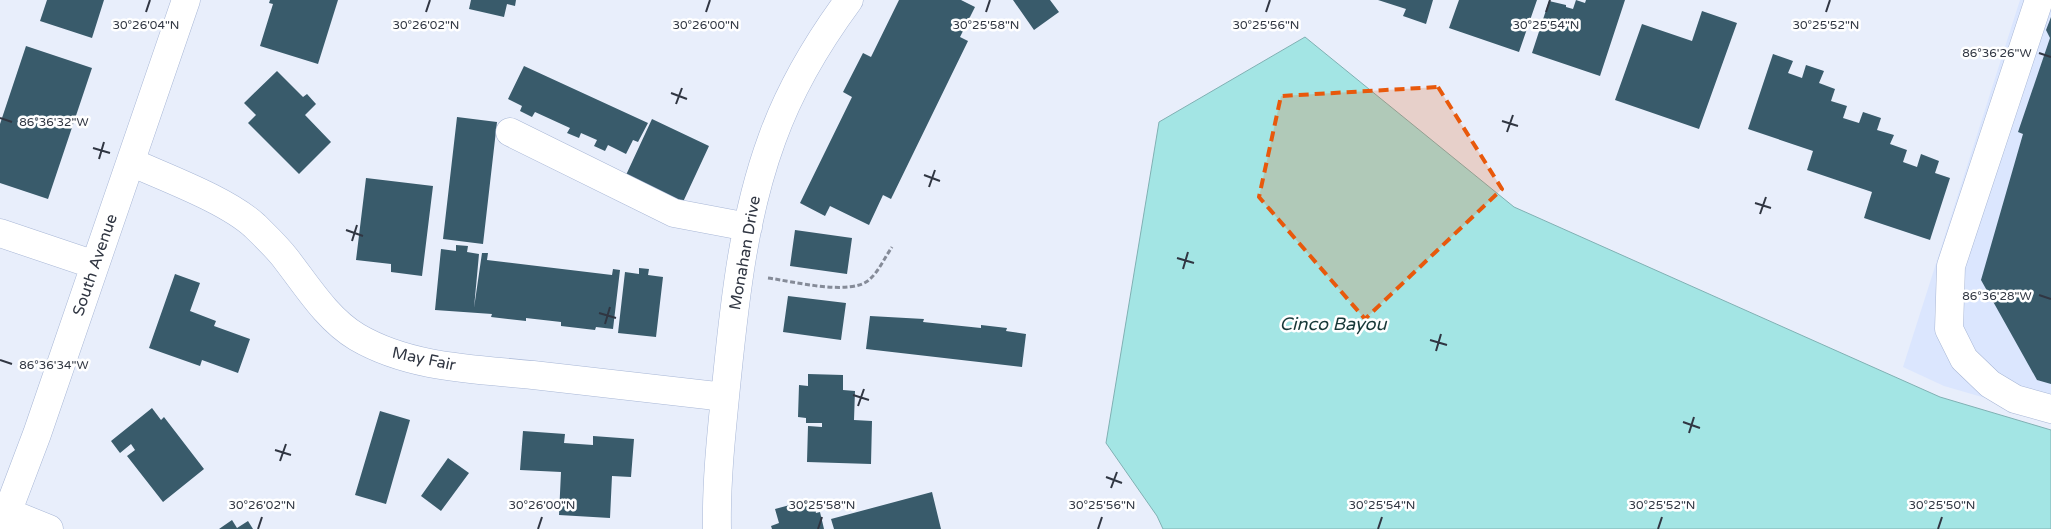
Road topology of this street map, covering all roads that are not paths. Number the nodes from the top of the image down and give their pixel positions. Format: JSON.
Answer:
{"nodes":[{"id":1,"x":186,"y":0,"type":"edge"},
{"id":2,"x":849,"y":0,"type":"edge"},
{"id":3,"x":2039,"y":0,"type":"edge"},
{"id":4,"x":510,"y":132,"type":"dead end"},
{"id":5,"x":131,"y":162,"type":"junction"},
{"id":6,"x":748,"y":227,"type":"junction"},
{"id":7,"x":0,"y":233,"type":"edge"},
{"id":8,"x":95,"y":265,"type":"junction"},
{"id":9,"x":725,"y":397,"type":"junction"},
{"id":10,"x":2051,"y":408,"type":"edge"},
{"id":11,"x":5,"y":507,"type":"edge"},
{"id":12,"x":49,"y":529,"type":"edge"},
{"id":13,"x":718,"y":529,"type":"edge"}],
"edges":[{"from":1,"to":5,"type":"street","name":"South Avenue"},
{"from":2,"to":6,"type":"street","name":"Monahan Drive"},
{"from":3,"to":10,"type":"street"},
{"from":4,"to":6,"type":"street"},
{"from":5,"to":8,"type":"street","name":"South Avenue"},
{"from":5,"to":9,"type":"street","name":"May Fair"},
{"from":6,"to":9,"type":"street","name":"Monahan Drive"},
{"from":7,"to":8,"type":"street"},
{"from":8,"to":11,"type":"street","name":"South Avenue"},
{"from":9,"to":13,"type":"street","name":"Monahan Drive"},
{"from":11,"to":12,"type":"street"}]}
